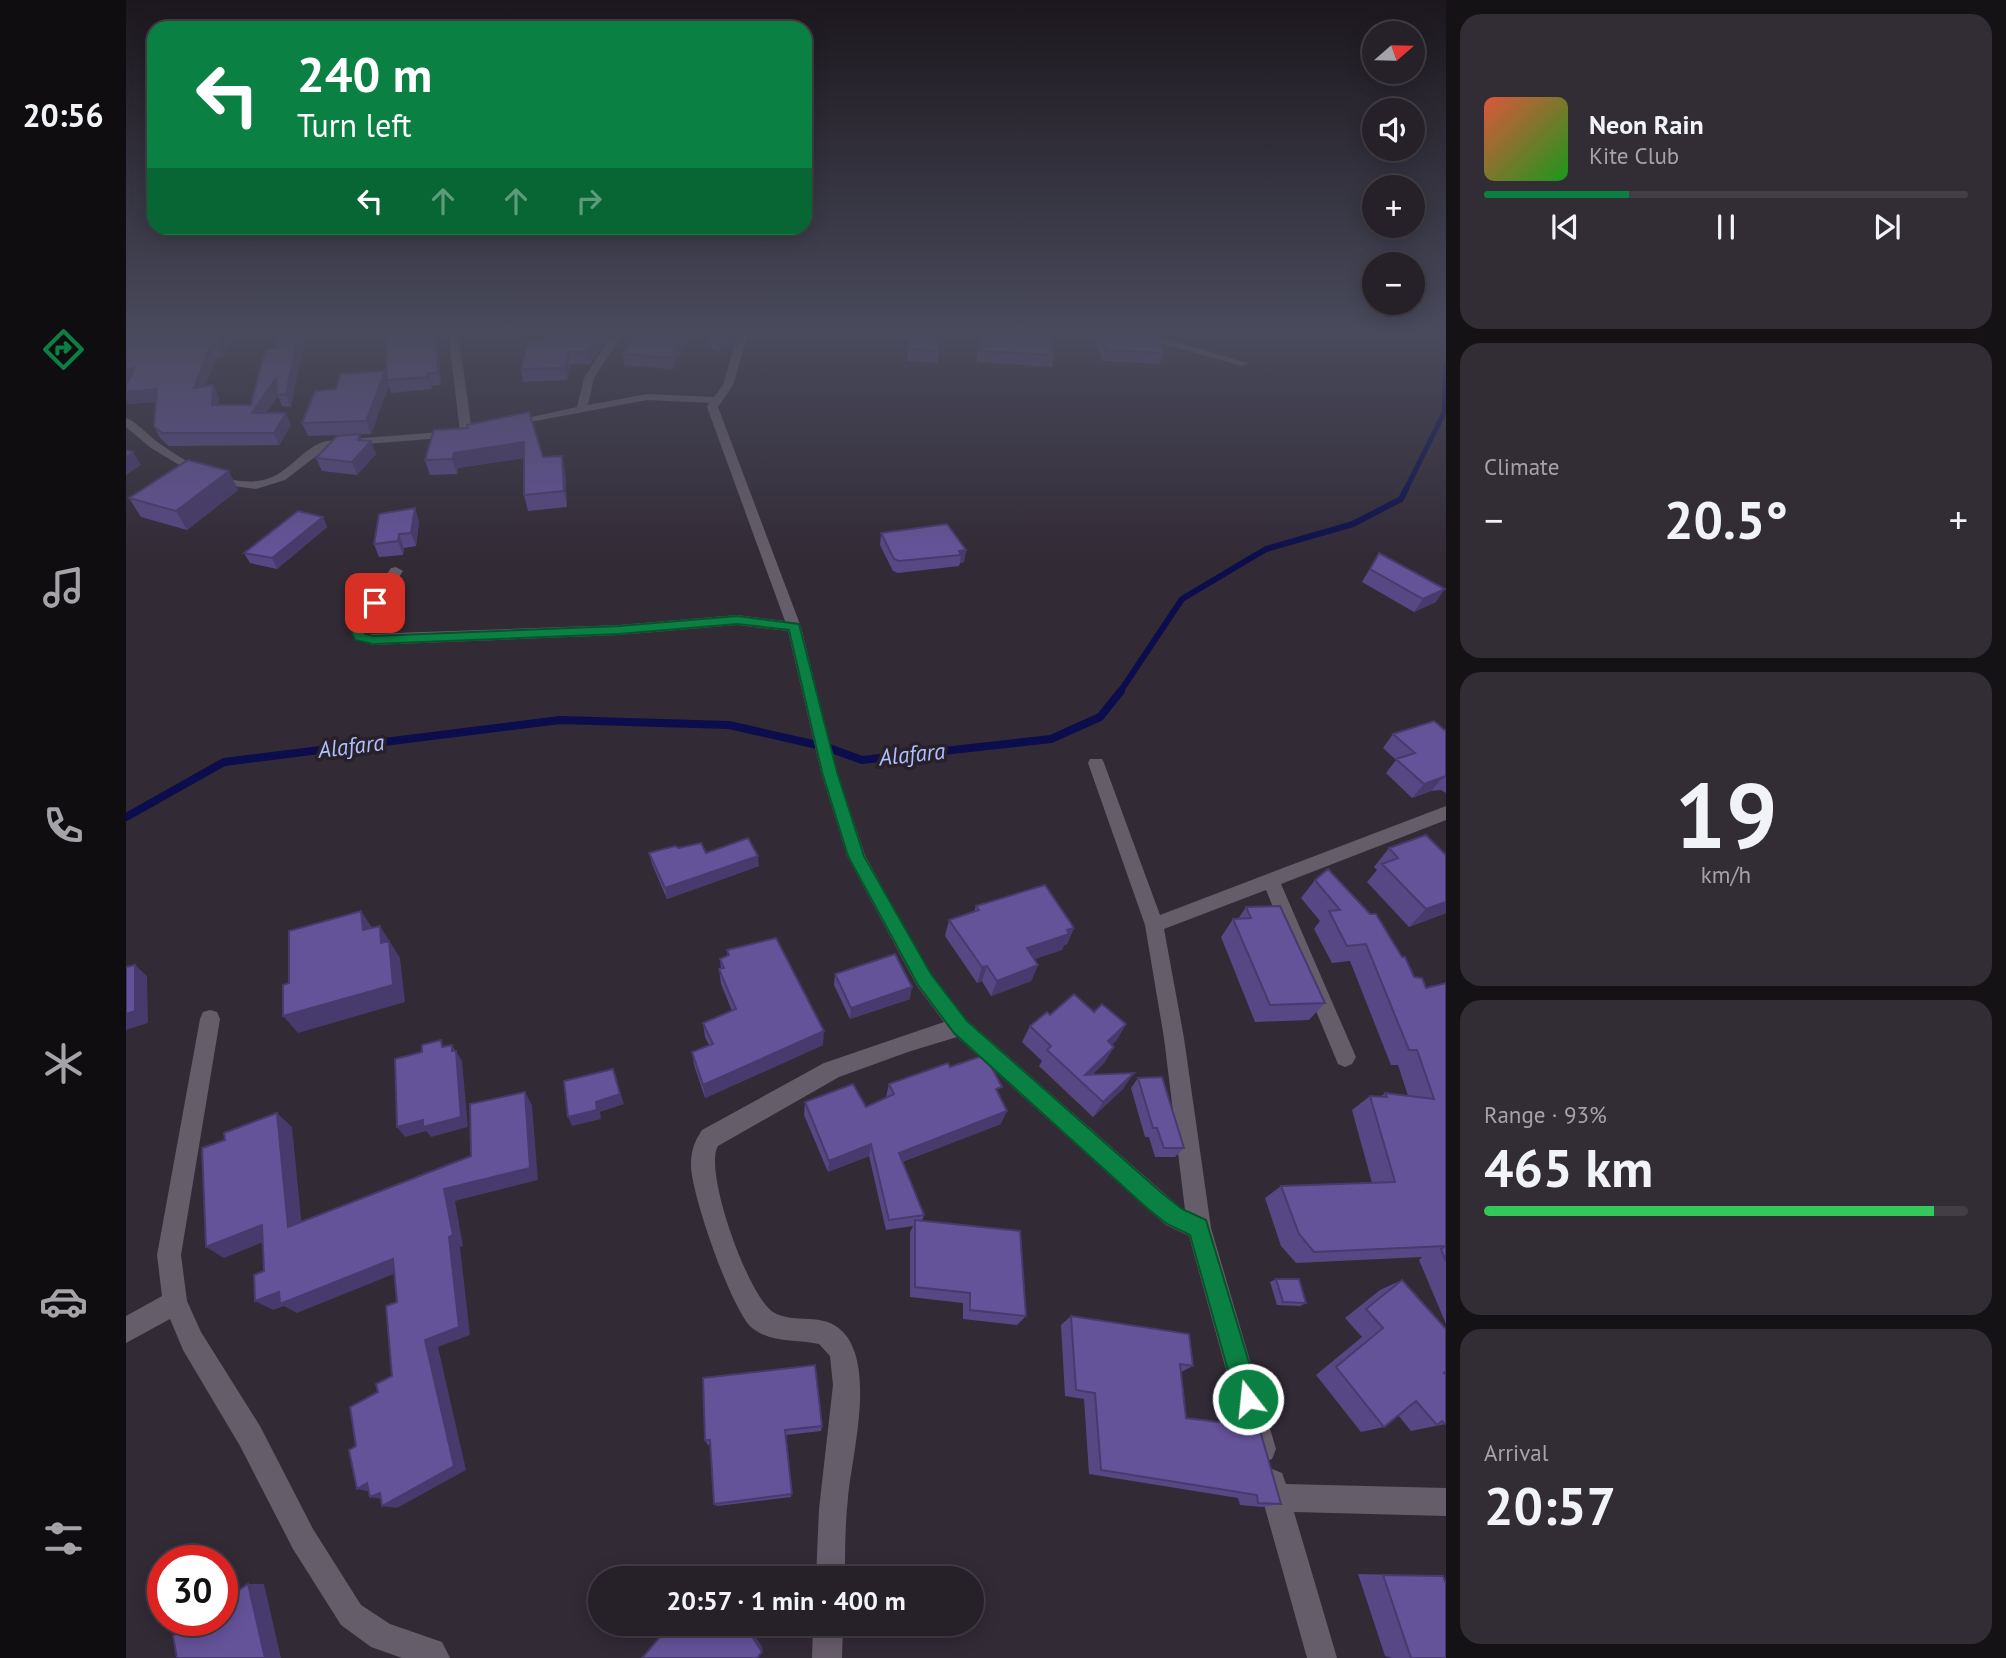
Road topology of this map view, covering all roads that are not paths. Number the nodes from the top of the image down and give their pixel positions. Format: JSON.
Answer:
{"nodes":[{"id":1,"x":468,"y":407,"type":"edge"},
{"id":2,"x":586,"y":407,"type":"edge"},
{"id":3,"x":712,"y":407,"type":"edge"},
{"id":4,"x":582,"y":408,"type":"joint"},
{"id":5,"x":126,"y":421,"type":"edge"},
{"id":6,"x":502,"y":424,"type":"edge"},
{"id":7,"x":396,"y":571,"type":"dead end"},
{"id":8,"x":794,"y":627,"type":"junction"},
{"id":9,"x":1096,"y":763,"type":"dead end"},
{"id":10,"x":1446,"y":813,"type":"edge"},
{"id":11,"x":1270,"y":881,"type":"junction"},
{"id":12,"x":1154,"y":925,"type":"junction"},
{"id":13,"x":210,"y":1019,"type":"dead end"},
{"id":14,"x":960,"y":1027,"type":"junction"},
{"id":15,"x":1345,"y":1057,"type":"dead end"},
{"id":16,"x":1199,"y":1228,"type":"junction"},
{"id":17,"x":175,"y":1302,"type":"junction"},
{"id":18,"x":126,"y":1330,"type":"edge"},
{"id":19,"x":1276,"y":1498,"type":"junction"},
{"id":20,"x":1446,"y":1502,"type":"edge"},
{"id":21,"x":831,"y":1566,"type":"edge"},
{"id":22,"x":828,"y":1636,"type":"edge"},
{"id":23,"x":435,"y":1658,"type":"edge"},
{"id":24,"x":827,"y":1658,"type":"edge"},
{"id":25,"x":1322,"y":1658,"type":"edge"}],
"edges":[{"from":1,"to":5,"type":"street"},
{"from":2,"to":4,"type":"street"},
{"from":3,"to":8,"type":"street"},
{"from":4,"to":6,"type":"street"},
{"from":7,"to":8,"type":"street"},
{"from":8,"to":14,"type":"street"},
{"from":9,"to":12,"type":"street"},
{"from":10,"to":11,"type":"street"},
{"from":11,"to":12,"type":"street"},
{"from":11,"to":15,"type":"street"},
{"from":12,"to":16,"type":"street"},
{"from":13,"to":17,"type":"street"},
{"from":14,"to":16,"type":"street"},
{"from":14,"to":21,"type":"street"},
{"from":16,"to":19,"type":"street"},
{"from":17,"to":18,"type":"street"},
{"from":17,"to":23,"type":"street"},
{"from":19,"to":20,"type":"street"},
{"from":19,"to":25,"type":"street"},
{"from":22,"to":24,"type":"street"}]}
